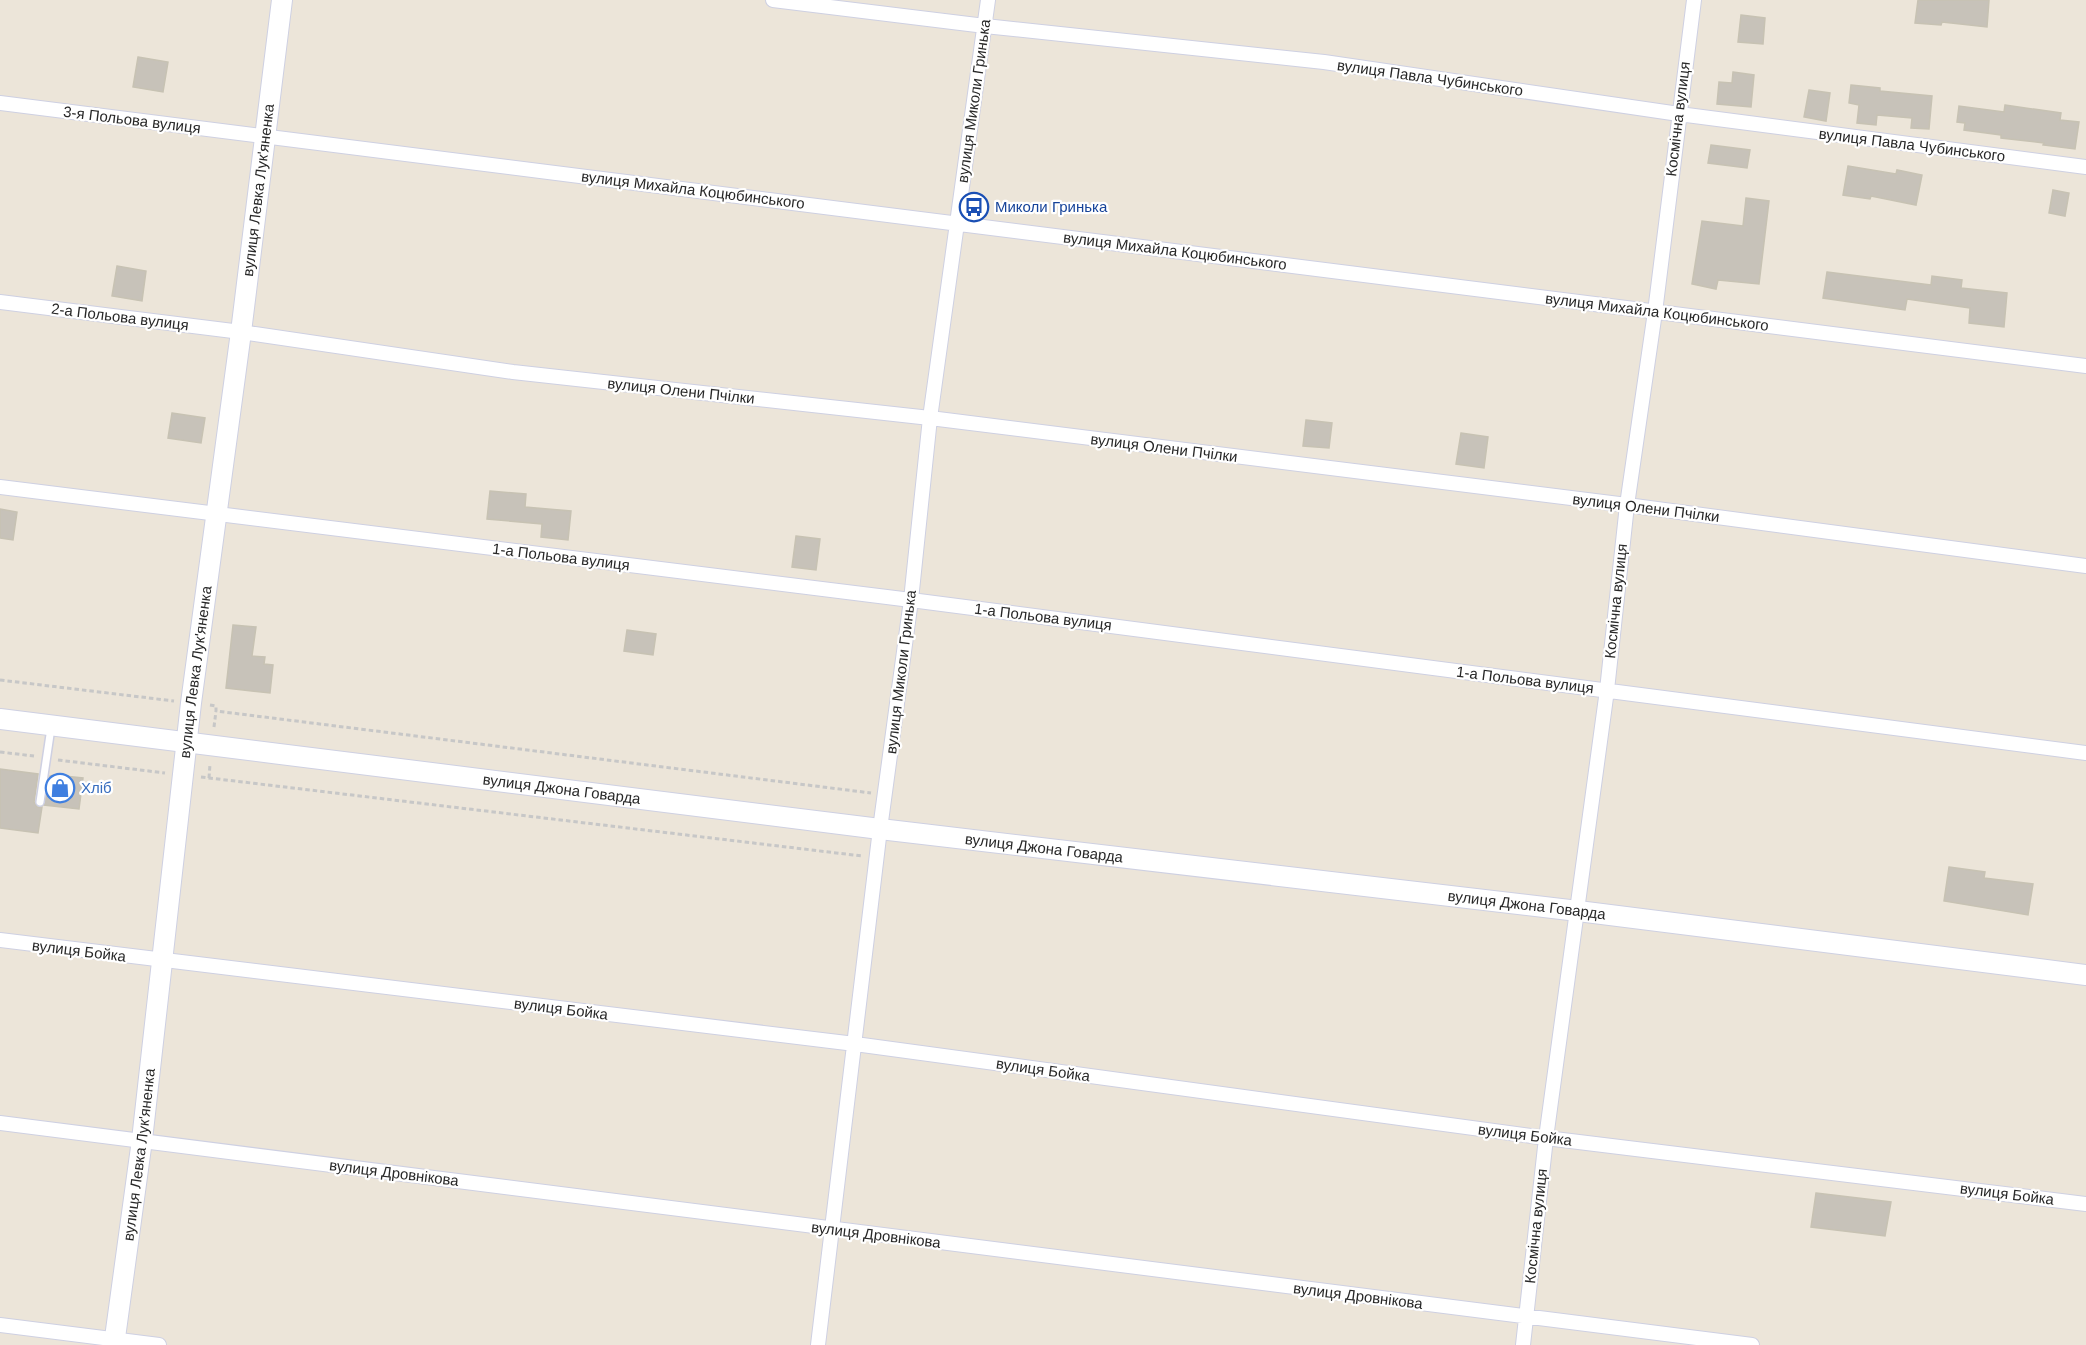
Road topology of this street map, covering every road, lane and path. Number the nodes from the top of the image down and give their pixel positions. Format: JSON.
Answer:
{"nodes":[{"id":1,"x":282,"y":0,"type":"edge"},
{"id":2,"x":774,"y":0,"type":"edge"},
{"id":3,"x":988,"y":0,"type":"edge"},
{"id":4,"x":1694,"y":0,"type":"edge"},
{"id":5,"x":985,"y":26,"type":"junction"},
{"id":6,"x":0,"y":103,"type":"edge"},
{"id":7,"x":1678,"y":114,"type":"junction"},
{"id":8,"x":264,"y":137,"type":"junction"},
{"id":9,"x":2086,"y":167,"type":"edge"},
{"id":10,"x":956,"y":223,"type":"junction"},
{"id":11,"x":0,"y":302,"type":"edge"},
{"id":12,"x":1655,"y":312,"type":"junction"},
{"id":13,"x":241,"y":332,"type":"junction"},
{"id":14,"x":2086,"y":366,"type":"edge"},
{"id":15,"x":930,"y":418,"type":"junction"},
{"id":16,"x":0,"y":487,"type":"edge"},
{"id":17,"x":1627,"y":505,"type":"junction"},
{"id":18,"x":216,"y":514,"type":"junction"},
{"id":19,"x":2086,"y":566,"type":"edge"},
{"id":20,"x":911,"y":600,"type":"junction"},
{"id":21,"x":0,"y":680,"type":"edge"},
{"id":22,"x":1607,"y":690,"type":"junction"},
{"id":23,"x":191,"y":703,"type":"junction"},
{"id":24,"x":0,"y":719,"type":"edge"},
{"id":25,"x":51,"y":726,"type":"junction"},
{"id":26,"x":186,"y":742,"type":"junction"},
{"id":27,"x":0,"y":752,"type":"edge"},
{"id":28,"x":2086,"y":753,"type":"edge"},
{"id":29,"x":46,"y":758,"type":"junction"},
{"id":30,"x":182,"y":775,"type":"junction"},
{"id":31,"x":885,"y":795,"type":"junction"},
{"id":32,"x":40,"y":802,"type":"dead end"},
{"id":33,"x":880,"y":830,"type":"junction"},
{"id":34,"x":877,"y":858,"type":"junction"},
{"id":35,"x":1578,"y":911,"type":"junction"},
{"id":36,"x":0,"y":940,"type":"edge"},
{"id":37,"x":161,"y":961,"type":"junction"},
{"id":38,"x":2086,"y":975,"type":"edge"},
{"id":39,"x":855,"y":1044,"type":"junction"},
{"id":40,"x":0,"y":1123,"type":"edge"},
{"id":41,"x":1546,"y":1138,"type":"junction"},
{"id":42,"x":142,"y":1140,"type":"junction"},
{"id":43,"x":2086,"y":1204,"type":"edge"},
{"id":44,"x":831,"y":1229,"type":"junction"},
{"id":45,"x":1527,"y":1317,"type":"junction"},
{"id":46,"x":0,"y":1325,"type":"edge"},
{"id":47,"x":115,"y":1342,"type":"edge"},
{"id":48,"x":159,"y":1345,"type":"edge"},
{"id":49,"x":818,"y":1345,"type":"edge"},
{"id":50,"x":1523,"y":1345,"type":"edge"},
{"id":51,"x":1752,"y":1345,"type":"edge"}],
"edges":[{"from":1,"to":8,"type":"street","name":"вулиця Левка Лук'яненка"},
{"from":2,"to":5,"type":"street","name":"вулиця Павла Чубинського"},
{"from":3,"to":5,"type":"street","name":"вулиця Миколи Гринька"},
{"from":4,"to":7,"type":"street","name":"Космічна вулиця"},
{"from":5,"to":7,"type":"street","name":"вулиця Павла Чубинського"},
{"from":5,"to":10,"type":"street","name":"вулиця Миколи Гринька"},
{"from":6,"to":8,"type":"street","name":"3-я Польова вулиця"},
{"from":7,"to":9,"type":"street","name":"вулиця Павла Чубинського"},
{"from":7,"to":12,"type":"street","name":"Космічна вулиця"},
{"from":8,"to":10,"type":"street","name":"вулиця Михайла Коцюбинського"},
{"from":8,"to":13,"type":"street","name":"вулиця Левка Лук'яненка"},
{"from":10,"to":12,"type":"street","name":"вулиця Михайла Коцюбинського"},
{"from":10,"to":15,"type":"street","name":"вулиця Миколи Гринька"},
{"from":11,"to":13,"type":"street","name":"2-а Польова вулиця"},
{"from":12,"to":14,"type":"street","name":"вулиця Михайла Коцюбинського"},
{"from":12,"to":17,"type":"street","name":"Космічна вулиця"},
{"from":13,"to":15,"type":"street","name":"вулиця Олени Пчілки"},
{"from":13,"to":18,"type":"street","name":"вулиця Левка Лук'яненка"},
{"from":15,"to":17,"type":"street","name":"вулиця Олени Пчілки"},
{"from":15,"to":20,"type":"street","name":"вулиця Миколи Гринька"},
{"from":16,"to":18,"type":"street","name":"1-а Польова вулиця"},
{"from":17,"to":19,"type":"street","name":"вулиця Олени Пчілки"},
{"from":17,"to":22,"type":"street","name":"Космічна вулиця"},
{"from":18,"to":20,"type":"street","name":"1-а Польова вулиця"},
{"from":18,"to":23,"type":"street","name":"вулиця Левка Лук'яненка"},
{"from":20,"to":22,"type":"street","name":"1-а Польова вулиця"},
{"from":20,"to":31,"type":"street","name":"вулиця Миколи Гринька"},
{"from":21,"to":23,"type":"path"},
{"from":22,"to":28,"type":"street","name":"1-а Польова вулиця"},
{"from":22,"to":35,"type":"street","name":"Космічна вулиця"},
{"from":23,"to":26,"type":"street","name":"вулиця Левка Лук'яненка"},
{"from":23,"to":31,"type":"path"},
{"from":24,"to":25,"type":"street","name":"вулиця Джона Говарда"},
{"from":25,"to":26,"type":"street","name":"вулиця Джона Говарда"},
{"from":25,"to":29,"type":"lane"},
{"from":26,"to":30,"type":"street","name":"вулиця Левка Лук'яненка"},
{"from":26,"to":33,"type":"street","name":"вулиця Джона Говарда"},
{"from":27,"to":29,"type":"path"},
{"from":29,"to":30,"type":"path"},
{"from":29,"to":32,"type":"lane"},
{"from":30,"to":34,"type":"path"},
{"from":30,"to":37,"type":"street","name":"вулиця Левка Лук'яненка"},
{"from":31,"to":33,"type":"street","name":"вулиця Миколи Гринька"},
{"from":33,"to":34,"type":"street","name":"вулиця Миколи Гринька"},
{"from":33,"to":35,"type":"street","name":"вулиця Джона Говарда"},
{"from":34,"to":39,"type":"street","name":"вулиця Миколи Гринька"},
{"from":35,"to":38,"type":"street","name":"вулиця Джона Говарда"},
{"from":35,"to":41,"type":"street","name":"Космічна вулиця"},
{"from":36,"to":37,"type":"street","name":"вулиця Бойка"},
{"from":37,"to":39,"type":"street","name":"вулиця Бойка"},
{"from":37,"to":42,"type":"street","name":"вулиця Левка Лук'яненка"},
{"from":39,"to":41,"type":"street","name":"вулиця Бойка"},
{"from":39,"to":44,"type":"street","name":"вулиця Миколи Гринька"},
{"from":40,"to":42,"type":"street","name":"вулиця Дровнікова"},
{"from":41,"to":43,"type":"street","name":"вулиця Бойка"},
{"from":41,"to":45,"type":"street","name":"Космічна вулиця"},
{"from":42,"to":44,"type":"street","name":"вулиця Дровнікова"},
{"from":42,"to":47,"type":"street","name":"вулиця Левка Лук'яненка"},
{"from":44,"to":45,"type":"street","name":"вулиця Дровнікова"},
{"from":44,"to":49,"type":"street","name":"вулиця Миколи Гринька"},
{"from":45,"to":50,"type":"street","name":"Космічна вулиця"},
{"from":45,"to":51,"type":"street","name":"вулиця Дровнікова"},
{"from":46,"to":47,"type":"street"},
{"from":47,"to":48,"type":"street"}]}
